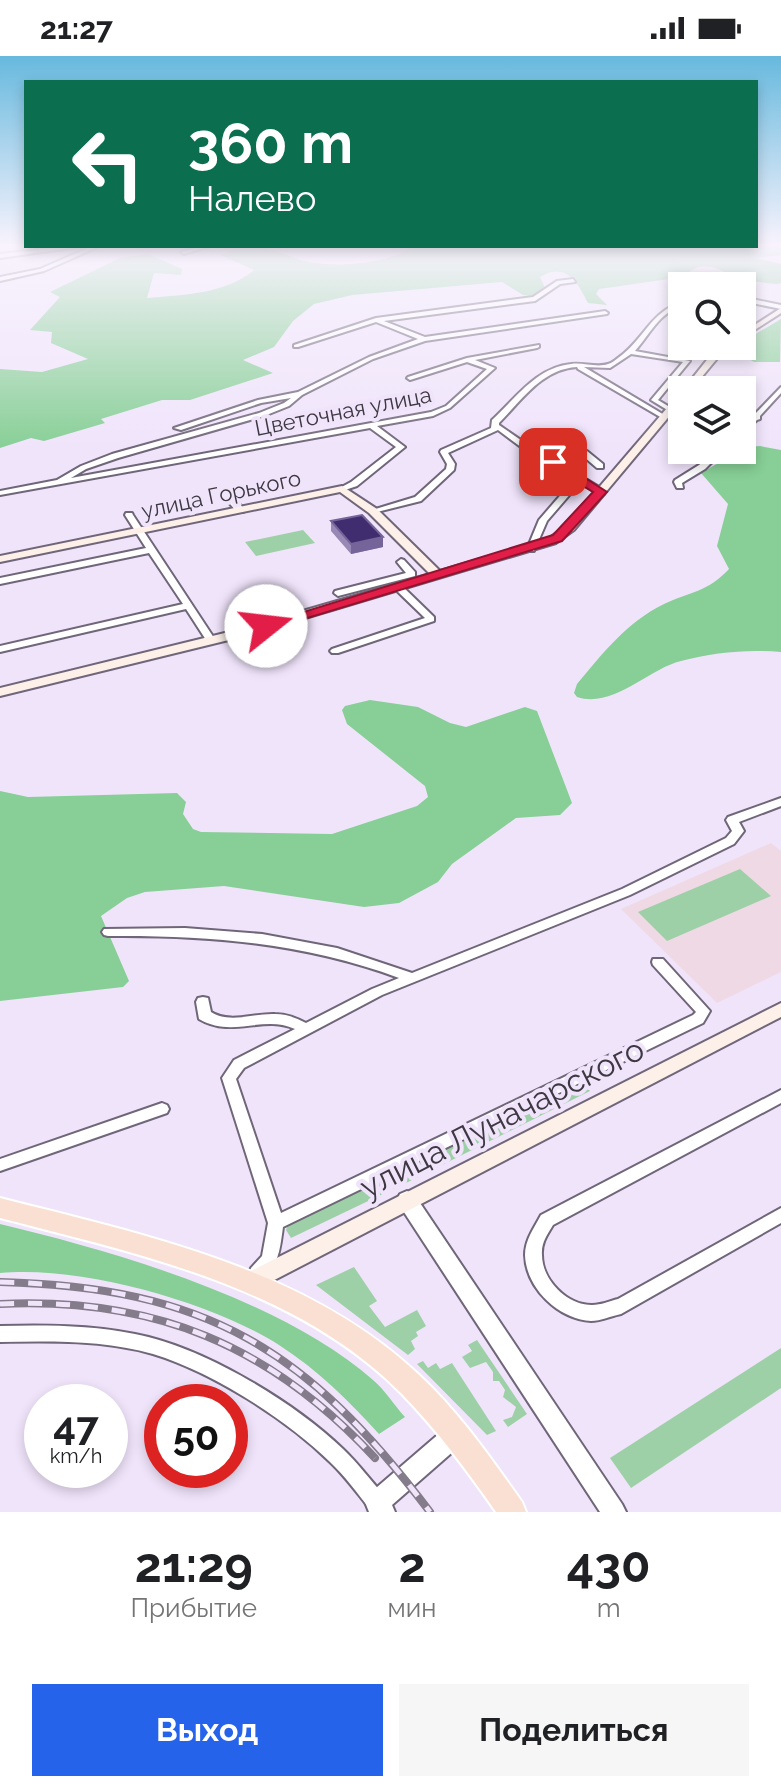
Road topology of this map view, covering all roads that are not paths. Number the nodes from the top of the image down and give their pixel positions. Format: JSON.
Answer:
{"nodes":[{"id":1,"x":429,"y":313,"type":"edge"},
{"id":2,"x":605,"y":313,"type":"dead end"},
{"id":3,"x":663,"y":313,"type":"edge"},
{"id":4,"x":774,"y":313,"type":"edge"},
{"id":5,"x":376,"y":320,"type":"junction"},
{"id":6,"x":756,"y":326,"type":"edge"},
{"id":7,"x":424,"y":339,"type":"junction"},
{"id":8,"x":296,"y":346,"type":"dead end"},
{"id":9,"x":537,"y":346,"type":"dead end"},
{"id":10,"x":631,"y":352,"type":"junction"},
{"id":11,"x":467,"y":360,"type":"junction"},
{"id":12,"x":711,"y":360,"type":"edge"},
{"id":13,"x":572,"y":366,"type":"junction"},
{"id":14,"x":674,"y":376,"type":"edge"},
{"id":15,"x":698,"y":376,"type":"edge"},
{"id":16,"x":410,"y":378,"type":"dead end"},
{"id":17,"x":668,"y":383,"type":"edge"},
{"id":18,"x":781,"y":389,"type":"edge"},
{"id":19,"x":300,"y":394,"type":"junction"},
{"id":20,"x":668,"y":403,"type":"edge"},
{"id":21,"x":668,"y":404,"type":"edge"},
{"id":22,"x":668,"y":414,"type":"edge"},
{"id":23,"x":758,"y":418,"type":"edge"},
{"id":24,"x":372,"y":426,"type":"junction"},
{"id":25,"x":498,"y":427,"type":"junction"},
{"id":26,"x":178,"y":428,"type":"dead end"},
{"id":27,"x":544,"y":460,"type":"dead end"},
{"id":28,"x":705,"y":464,"type":"edge"},
{"id":29,"x":600,"y":466,"type":"dead end"},
{"id":30,"x":57,"y":483,"type":"junction"},
{"id":31,"x":574,"y":485,"type":"dead end"},
{"id":32,"x":680,"y":486,"type":"dead end"},
{"id":33,"x":342,"y":489,"type":"junction"},
{"id":34,"x":601,"y":492,"type":"junction"},
{"id":35,"x":0,"y":493,"type":"edge"},
{"id":36,"x":227,"y":495,"type":"dead end"},
{"id":37,"x":240,"y":510,"type":"junction"},
{"id":38,"x":373,"y":511,"type":"junction"},
{"id":39,"x":129,"y":515,"type":"dead end"},
{"id":40,"x":139,"y":531,"type":"junction"},
{"id":41,"x":531,"y":549,"type":"junction"},
{"id":42,"x":151,"y":550,"type":"junction"},
{"id":43,"x":0,"y":559,"type":"edge"},
{"id":44,"x":401,"y":562,"type":"dead end"},
{"id":45,"x":438,"y":575,"type":"junction"},
{"id":46,"x":0,"y":581,"type":"edge"},
{"id":47,"x":398,"y":587,"type":"junction"},
{"id":48,"x":338,"y":593,"type":"dead end"},
{"id":49,"x":188,"y":606,"type":"junction"},
{"id":50,"x":0,"y":637,"type":"edge"},
{"id":51,"x":211,"y":641,"type":"junction"},
{"id":52,"x":3,"y":648,"type":"edge"},
{"id":53,"x":335,"y":651,"type":"dead end"},
{"id":54,"x":0,"y":692,"type":"edge"},
{"id":55,"x":781,"y":802,"type":"edge"},
{"id":56,"x":108,"y":932,"type":"dead end"},
{"id":57,"x":658,"y":962,"type":"dead end"},
{"id":58,"x":410,"y":977,"type":"junction"},
{"id":59,"x":203,"y":1002,"type":"dead end"},
{"id":60,"x":781,"y":1009,"type":"edge"},
{"id":61,"x":305,"y":1028,"type":"junction"},
{"id":62,"x":781,"y":1096,"type":"edge"},
{"id":63,"x":162,"y":1109,"type":"dead end"},
{"id":64,"x":0,"y":1165,"type":"edge"},
{"id":65,"x":407,"y":1200,"type":"junction"},
{"id":66,"x":0,"y":1208,"type":"edge"},
{"id":67,"x":781,"y":1215,"type":"edge"},
{"id":68,"x":276,"y":1223,"type":"junction"},
{"id":69,"x":252,"y":1281,"type":"junction"},
{"id":70,"x":0,"y":1334,"type":"edge"},
{"id":71,"x":456,"y":1434,"type":"junction"},
{"id":72,"x":380,"y":1507,"type":"edge"},
{"id":73,"x":512,"y":1512,"type":"edge"},
{"id":74,"x":614,"y":1512,"type":"edge"}],
"edges":[{"from":1,"to":5,"type":"street"},
{"from":2,"to":7,"type":"street"},
{"from":3,"to":10,"type":"street"},
{"from":4,"to":6,"type":"main road"},
{"from":5,"to":7,"type":"street"},
{"from":5,"to":8,"type":"street"},
{"from":7,"to":19,"type":"street"},
{"from":9,"to":11,"type":"street","name":"Цветочная улица"},
{"from":10,"to":13,"type":"street"},
{"from":10,"to":14,"type":"street"},
{"from":11,"to":16,"type":"street","name":"Цветочная улица"},
{"from":11,"to":24,"type":"street","name":"Цветочная улица"},
{"from":12,"to":15,"type":"main road"},
{"from":13,"to":20,"type":"street"},
{"from":13,"to":25,"type":"street"},
{"from":17,"to":21,"type":"street"},
{"from":18,"to":23,"type":"street"},
{"from":19,"to":26,"type":"street"},
{"from":19,"to":30,"type":"street"},
{"from":22,"to":34,"type":"main road"},
{"from":24,"to":30,"type":"street","name":"Цветочная улица"},
{"from":24,"to":33,"type":"street","name":"улица Горького"},
{"from":25,"to":27,"type":"street"},
{"from":25,"to":38,"type":"street"},
{"from":28,"to":32,"type":"street"},
{"from":29,"to":34,"type":"street"},
{"from":30,"to":35,"type":"street","name":"Цветочная улица"},
{"from":31,"to":41,"type":"street"},
{"from":33,"to":37,"type":"main road","name":"улица Горького"},
{"from":33,"to":38,"type":"main road"},
{"from":34,"to":41,"type":"main road"},
{"from":36,"to":37,"type":"street"},
{"from":37,"to":40,"type":"main road","name":"улица Горького"},
{"from":38,"to":45,"type":"main road"},
{"from":39,"to":40,"type":"street"},
{"from":40,"to":42,"type":"street"},
{"from":40,"to":43,"type":"main road","name":"улица Горького"},
{"from":41,"to":45,"type":"main road"},
{"from":42,"to":46,"type":"street"},
{"from":42,"to":49,"type":"street"},
{"from":44,"to":48,"type":"street"},
{"from":45,"to":47,"type":"main road"},
{"from":47,"to":51,"type":"main road"},
{"from":47,"to":53,"type":"street"},
{"from":49,"to":51,"type":"street"},
{"from":49,"to":52,"type":"street"},
{"from":50,"to":52,"type":"street"},
{"from":51,"to":54,"type":"main road"},
{"from":55,"to":58,"type":"street"},
{"from":56,"to":58,"type":"street"},
{"from":57,"to":68,"type":"street"},
{"from":58,"to":61,"type":"street"},
{"from":59,"to":61,"type":"street"},
{"from":60,"to":65,"type":"main road","name":"улица Луначарского"},
{"from":61,"to":68,"type":"street"},
{"from":62,"to":67,"type":"street"},
{"from":63,"to":64,"type":"street"},
{"from":65,"to":69,"type":"main road","name":"улица Луначарского"},
{"from":65,"to":74,"type":"street"},
{"from":66,"to":69,"type":"main road"},
{"from":68,"to":69,"type":"street"},
{"from":69,"to":71,"type":"main road"},
{"from":70,"to":72,"type":"street"},
{"from":71,"to":72,"type":"street"},
{"from":71,"to":73,"type":"main road"}]}
